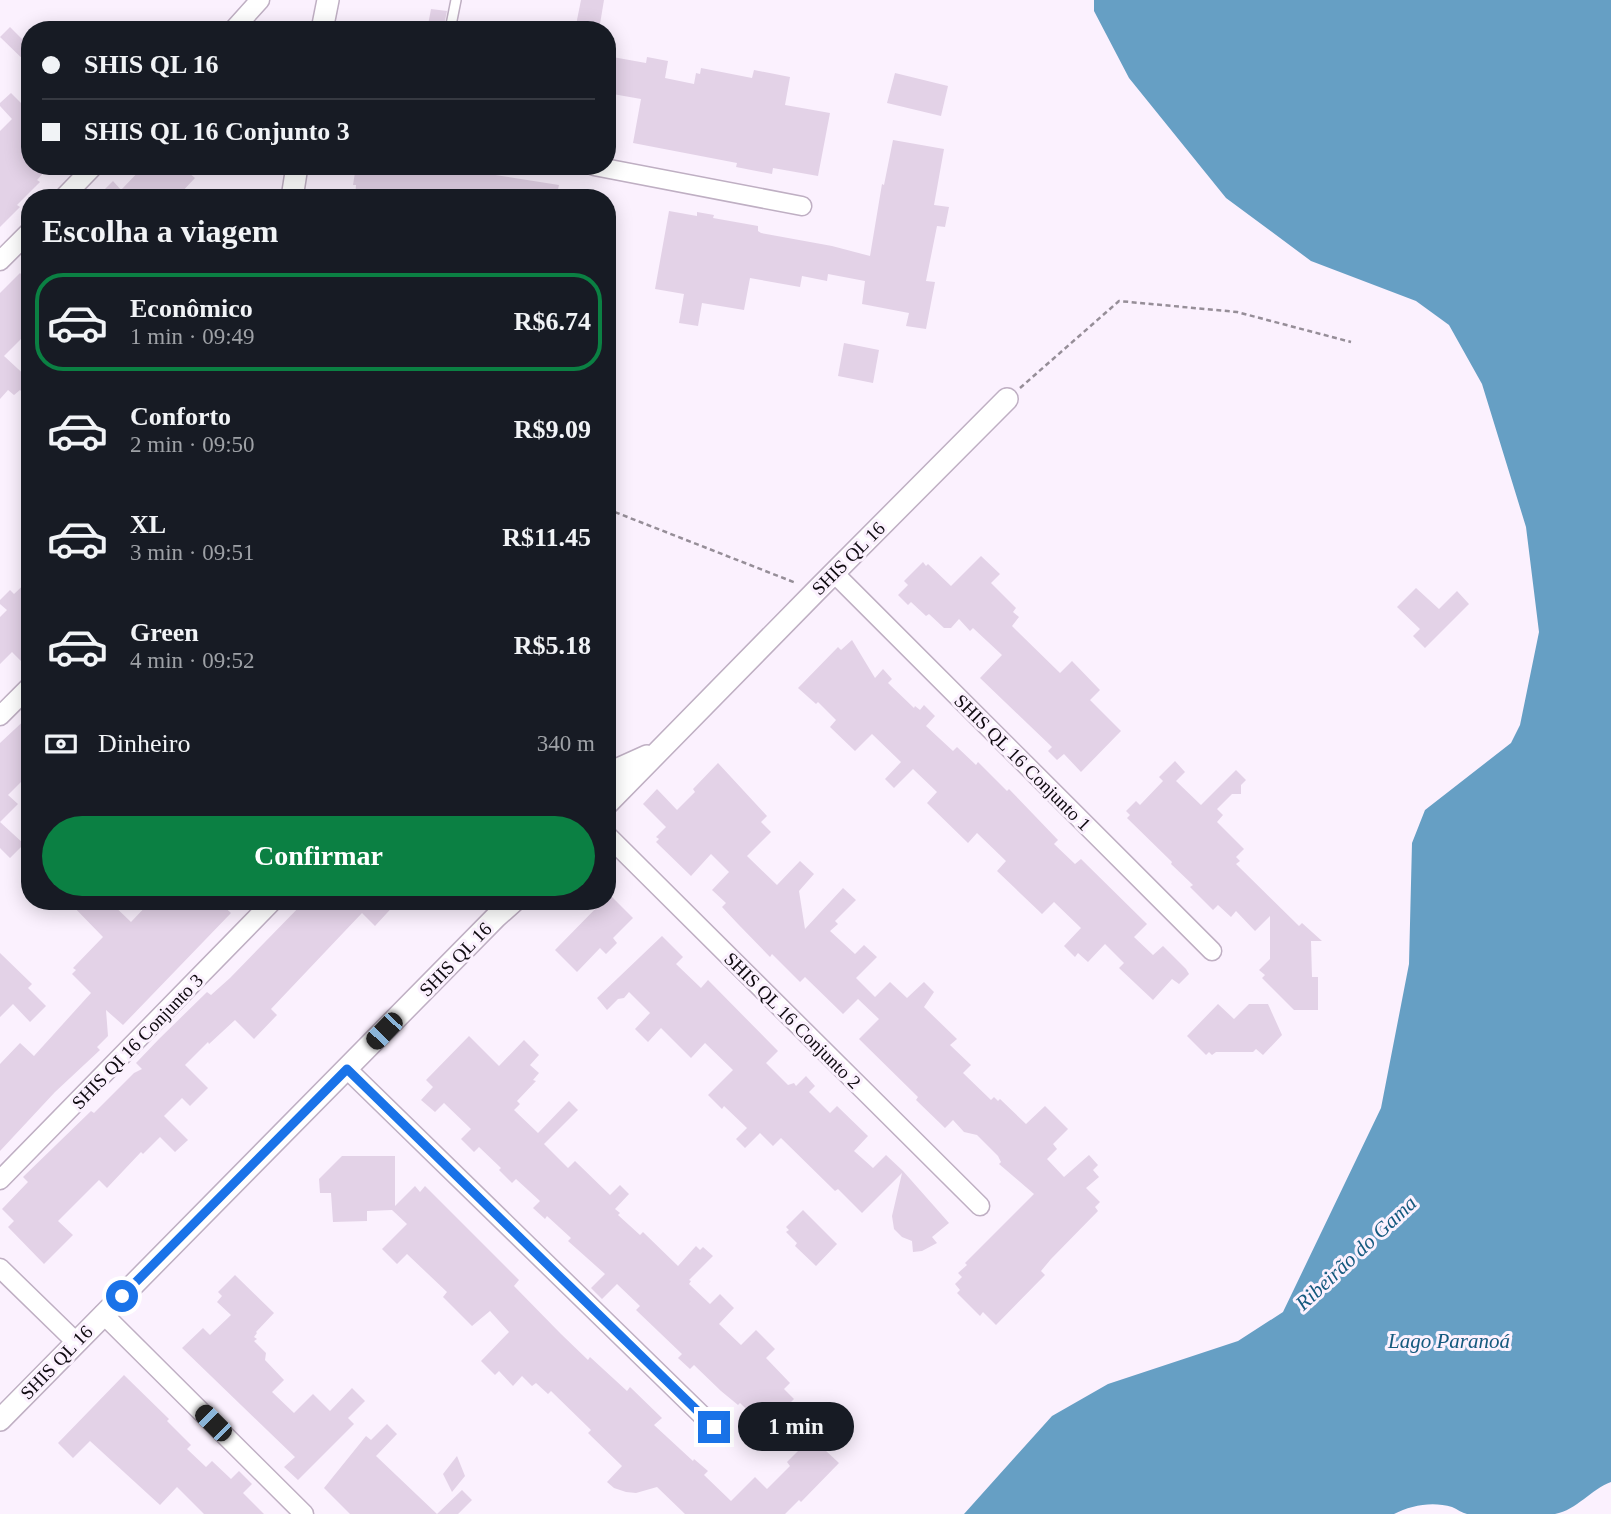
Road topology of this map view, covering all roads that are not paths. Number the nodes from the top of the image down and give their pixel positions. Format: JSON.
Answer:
{"nodes":[{"id":1,"x":260,"y":0,"type":"edge"},
{"id":2,"x":328,"y":0,"type":"edge"},
{"id":3,"x":456,"y":0,"type":"edge"},
{"id":4,"x":241,"y":21,"type":"edge"},
{"id":5,"x":324,"y":21,"type":"edge"},
{"id":6,"x":452,"y":21,"type":"edge"},
{"id":7,"x":616,"y":170,"type":"edge"},
{"id":8,"x":85,"y":175,"type":"edge"},
{"id":9,"x":72,"y":189,"type":"edge"},
{"id":10,"x":802,"y":206,"type":"dead end"},
{"id":11,"x":21,"y":240,"type":"edge"},
{"id":12,"x":0,"y":261,"type":"edge"},
{"id":13,"x":1007,"y":399,"type":"road end"},
{"id":14,"x":834,"y":573,"type":"junction"},
{"id":15,"x":21,"y":695,"type":"edge"},
{"id":16,"x":0,"y":716,"type":"edge"},
{"id":17,"x":662,"y":749,"type":"junction"},
{"id":18,"x":616,"y":771,"type":"edge"},
{"id":19,"x":616,"y":795,"type":"edge"},
{"id":20,"x":616,"y":844,"type":"edge"},
{"id":21,"x":264,"y":910,"type":"edge"},
{"id":22,"x":501,"y":910,"type":"edge"},
{"id":23,"x":1212,"y":951,"type":"dead end"},
{"id":24,"x":347,"y":1069,"type":"junction"},
{"id":25,"x":0,"y":1180,"type":"edge"},
{"id":26,"x":980,"y":1206,"type":"dead end"},
{"id":27,"x":0,"y":1268,"type":"edge"},
{"id":28,"x":103,"y":1314,"type":"junction"},
{"id":29,"x":76,"y":1342,"type":"junction"},
{"id":30,"x":0,"y":1420,"type":"edge"},
{"id":31,"x":714,"y":1427,"type":"dead end"},
{"id":32,"x":304,"y":1514,"type":"edge"}],
"edges":[{"from":1,"to":4,"type":"street"},
{"from":2,"to":5,"type":"street"},
{"from":3,"to":6,"type":"lane"},
{"from":7,"to":10,"type":"street"},
{"from":8,"to":9,"type":"street"},
{"from":11,"to":12,"type":"street"},
{"from":13,"to":14,"type":"street","name":"SHIS QL 16"},
{"from":14,"to":17,"type":"street","name":"SHIS QL 16"},
{"from":14,"to":23,"type":"street","name":"SHIS QL 16 Conjunto 1"},
{"from":15,"to":16,"type":"street"},
{"from":17,"to":18,"type":"street","name":"SHIS QL 16"},
{"from":17,"to":19,"type":"street","name":"SHIS QL 16"},
{"from":20,"to":26,"type":"street","name":"SHIS QL 16 Conjunto 2"},
{"from":21,"to":25,"type":"street","name":"SHIS QI 16 Conjunto 3"},
{"from":22,"to":24,"type":"street","name":"SHIS QL 16"},
{"from":24,"to":28,"type":"street","name":"SHIS QL 16"},
{"from":24,"to":31,"type":"street"},
{"from":27,"to":29,"type":"street"},
{"from":28,"to":29,"type":"street","name":"SHIS QL 16"},
{"from":28,"to":32,"type":"street"},
{"from":29,"to":30,"type":"street","name":"SHIS QL 16"}]}
